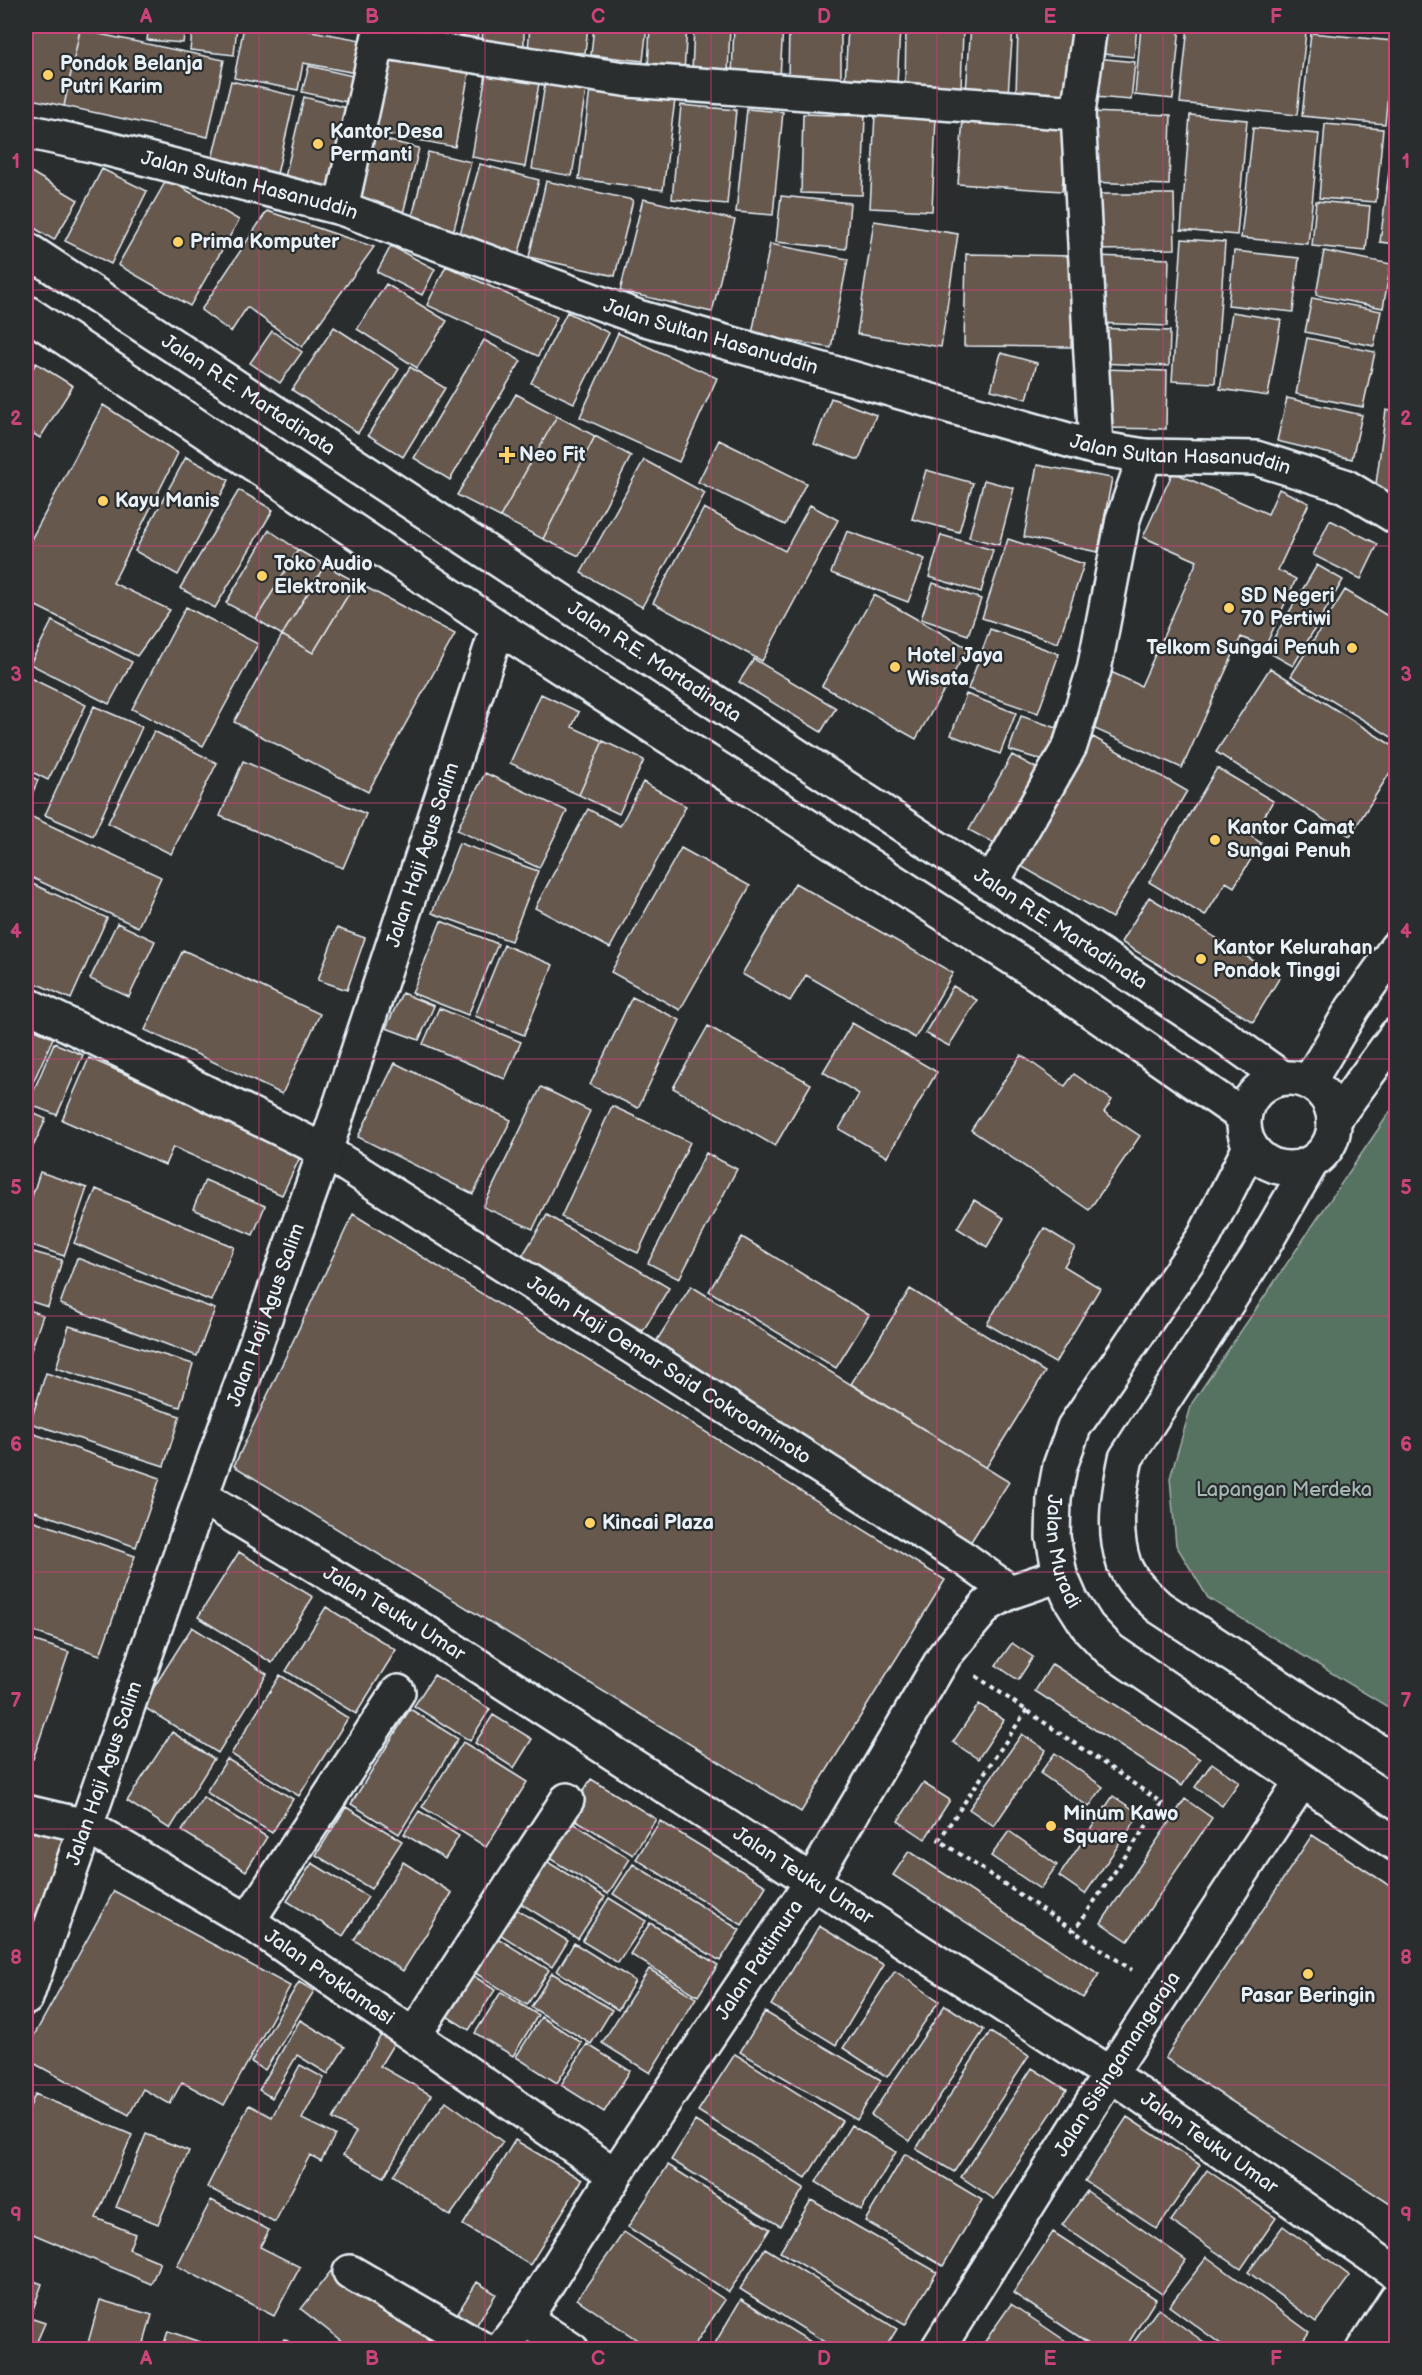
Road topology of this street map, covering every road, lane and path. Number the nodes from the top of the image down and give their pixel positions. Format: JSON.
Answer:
{"nodes":[{"id":1,"x":1090,"y":26,"type":"edge"},
{"id":2,"x":380,"y":33,"type":"edge"},
{"id":3,"x":1078,"y":113,"type":"junction"},
{"id":4,"x":26,"y":131,"type":"edge"},
{"id":5,"x":340,"y":208,"type":"junction"},
{"id":6,"x":26,"y":249,"type":"edge"},
{"id":7,"x":26,"y":312,"type":"edge"},
{"id":8,"x":1096,"y":448,"type":"junction"},
{"id":9,"x":1145,"y":456,"type":"junction"},
{"id":10,"x":1396,"y":517,"type":"edge"},
{"id":11,"x":498,"y":627,"type":"junction"},
{"id":12,"x":992,"y":884,"type":"junction"},
{"id":13,"x":1396,"y":948,"type":"edge"},
{"id":14,"x":26,"y":1004,"type":"edge"},
{"id":15,"x":1396,"y":1035,"type":"edge"},
{"id":16,"x":1295,"y":1080,"type":"junction"},
{"id":17,"x":1243,"y":1116,"type":"junction"},
{"id":18,"x":1334,"y":1120,"type":"junction"},
{"id":19,"x":1250,"y":1147,"type":"junction"},
{"id":20,"x":326,"y":1151,"type":"junction"},
{"id":21,"x":1311,"y":1163,"type":"junction"},
{"id":22,"x":201,"y":1496,"type":"junction"},
{"id":23,"x":1060,"y":1575,"type":"junction"},
{"id":24,"x":1010,"y":1592,"type":"junction"},
{"id":25,"x":945,"y":1654,"type":"junction"},
{"id":26,"x":398,"y":1692,"type":"dead end"},
{"id":27,"x":1027,"y":1710,"type":"junction"},
{"id":28,"x":1396,"y":1763,"type":"edge"},
{"id":29,"x":1301,"y":1782,"type":"junction"},
{"id":30,"x":567,"y":1800,"type":"dead end"},
{"id":31,"x":26,"y":1812,"type":"edge"},
{"id":32,"x":86,"y":1826,"type":"junction"},
{"id":33,"x":1396,"y":1844,"type":"edge"},
{"id":34,"x":811,"y":1883,"type":"junction"},
{"id":35,"x":248,"y":1921,"type":"junction"},
{"id":36,"x":1074,"y":1931,"type":"junction"},
{"id":37,"x":1164,"y":1991,"type":"junction"},
{"id":38,"x":26,"y":1998,"type":"edge"},
{"id":39,"x":414,"y":2036,"type":"junction"},
{"id":40,"x":1110,"y":2074,"type":"junction"},
{"id":41,"x":615,"y":2175,"type":"junction"},
{"id":42,"x":350,"y":2272,"type":"dead end"},
{"id":43,"x":1396,"y":2273,"type":"edge"},
{"id":44,"x":1396,"y":2299,"type":"edge"},
{"id":45,"x":525,"y":2319,"type":"junction"},
{"id":46,"x":484,"y":2349,"type":"edge"},
{"id":47,"x":501,"y":2349,"type":"edge"},
{"id":48,"x":572,"y":2349,"type":"edge"},
{"id":49,"x":937,"y":2349,"type":"edge"},
{"id":50,"x":1363,"y":2349,"type":"edge"}],
"edges":[{"from":1,"to":3,"type":"main road"},
{"from":2,"to":3,"type":"main road"},
{"from":2,"to":5,"type":"main road"},
{"from":3,"to":8,"type":"main road"},
{"from":4,"to":5,"type":"main road","name":"Jalan Sultan Hasanuddin"},
{"from":5,"to":8,"type":"main road","name":"Jalan Sultan Hasanuddin"},
{"from":6,"to":12,"type":"main road","name":"Jalan R.E. Martadinata"},
{"from":7,"to":11,"type":"main road"},
{"from":8,"to":9,"type":"main road","name":"Jalan Sultan Hasanuddin"},
{"from":9,"to":10,"type":"main road","name":"Jalan Sultan Hasanuddin"},
{"from":9,"to":12,"type":"main road"},
{"from":11,"to":17,"type":"main road"},
{"from":11,"to":20,"type":"main road","name":"Jalan Haji Agus Salim"},
{"from":12,"to":16,"type":"main road","name":"Jalan R.E. Martadinata"},
{"from":13,"to":16,"type":"main road"},
{"from":14,"to":20,"type":"main road","name":"Jalan Haji Oemar Said Cokroaminoto"},
{"from":15,"to":18,"type":"main road"},
{"from":16,"to":17,"type":"main road"},
{"from":16,"to":18,"type":"main road"},
{"from":17,"to":19,"type":"main road"},
{"from":18,"to":21,"type":"main road"},
{"from":19,"to":21,"type":"main road"},
{"from":19,"to":23,"type":"main road","name":"Jalan Muradi"},
{"from":20,"to":22,"type":"main road","name":"Jalan Haji Agus Salim"},
{"from":20,"to":24,"type":"main road","name":"Jalan Haji Oemar Said Cokroaminoto"},
{"from":21,"to":28,"type":"main road"},
{"from":22,"to":32,"type":"main road","name":"Jalan Haji Agus Salim"},
{"from":22,"to":34,"type":"main road","name":"Jalan Teuku Umar"},
{"from":23,"to":24,"type":"main road","name":"Jalan Pattimura"},
{"from":23,"to":29,"type":"main road","name":"Jalan Muradi"},
{"from":24,"to":25,"type":"main road","name":"Jalan Pattimura"},
{"from":25,"to":27,"type":"path"},
{"from":25,"to":34,"type":"main road","name":"Jalan Pattimura"},
{"from":26,"to":35,"type":"main road"},
{"from":27,"to":36,"type":"path"},
{"from":27,"to":36,"type":"path"},
{"from":29,"to":33,"type":"main road","name":"Jalan Muradi"},
{"from":29,"to":37,"type":"main road","name":"Jalan Sisingamangaraja"},
{"from":30,"to":39,"type":"main road"},
{"from":31,"to":32,"type":"main road","name":"Jalan Proklamasi"},
{"from":32,"to":35,"type":"main road","name":"Jalan Proklamasi"},
{"from":32,"to":38,"type":"main road","name":"Jalan Haji Agus Salim"},
{"from":34,"to":40,"type":"main road","name":"Jalan Teuku Umar"},
{"from":34,"to":41,"type":"main road","name":"Jalan Pattimura"},
{"from":35,"to":39,"type":"main road","name":"Jalan Proklamasi"},
{"from":36,"to":37,"type":"path"},
{"from":37,"to":40,"type":"main road","name":"Jalan Sisingamangaraja"},
{"from":39,"to":41,"type":"main road","name":"Jalan Proklamasi"},
{"from":40,"to":43,"type":"main road","name":"Jalan Teuku Umar"},
{"from":40,"to":49,"type":"main road","name":"Jalan Sisingamangaraja"},
{"from":41,"to":45,"type":"main road","name":"Jalan Pattimura"},
{"from":42,"to":46,"type":"main road"},
{"from":44,"to":50,"type":"main road"},
{"from":45,"to":47,"type":"main road","name":"Jalan Pattimura"},
{"from":45,"to":48,"type":"main road"}]}
